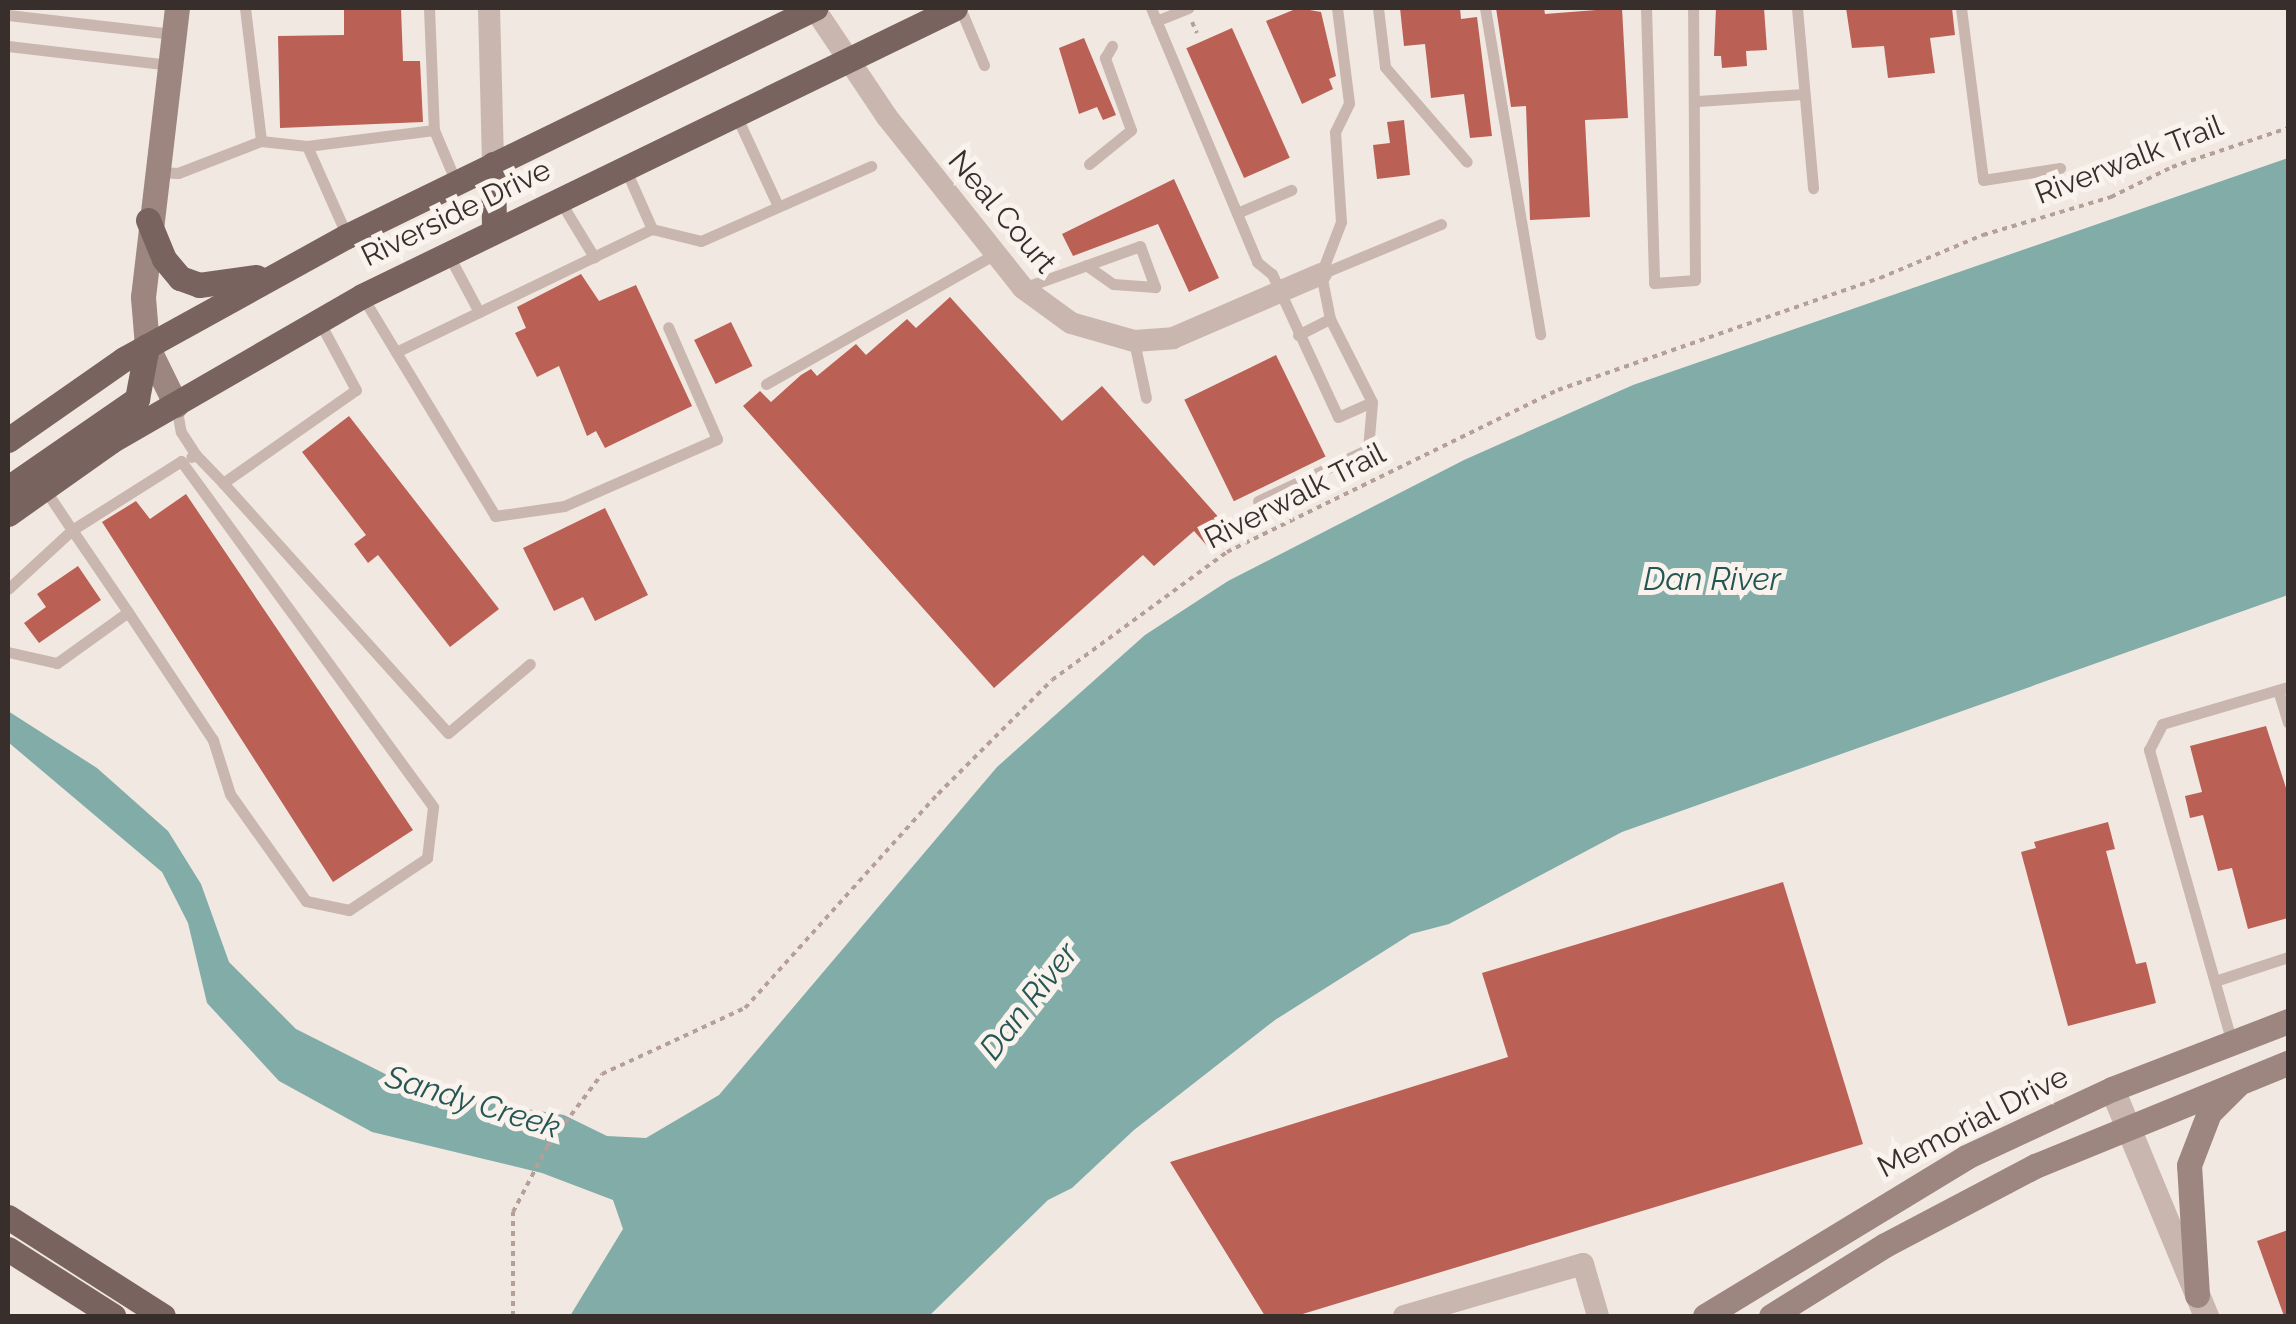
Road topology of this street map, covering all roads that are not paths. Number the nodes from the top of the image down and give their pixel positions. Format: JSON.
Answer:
{"nodes":[{"id":1,"x":177,"y":8,"type":"edge"},
{"id":2,"x":244,"y":8,"type":"edge"},
{"id":3,"x":430,"y":8,"type":"edge"},
{"id":4,"x":489,"y":8,"type":"edge"},
{"id":5,"x":814,"y":8,"type":"edge"},
{"id":6,"x":957,"y":8,"type":"edge"},
{"id":7,"x":1151,"y":8,"type":"edge"},
{"id":8,"x":1188,"y":8,"type":"edge"},
{"id":9,"x":1337,"y":8,"type":"edge"},
{"id":10,"x":1378,"y":8,"type":"edge"},
{"id":11,"x":1485,"y":8,"type":"edge"},
{"id":12,"x":1646,"y":8,"type":"edge"},
{"id":13,"x":1693,"y":8,"type":"edge"},
{"id":14,"x":1797,"y":8,"type":"edge"},
{"id":15,"x":1961,"y":8,"type":"edge"},
{"id":16,"x":8,"y":14,"type":"edge"},
{"id":17,"x":1156,"y":21,"type":"junction"},
{"id":18,"x":173,"y":34,"type":"junction"},
{"id":19,"x":8,"y":46,"type":"edge"},
{"id":20,"x":1112,"y":46,"type":"dead end"},
{"id":21,"x":848,"y":59,"type":"junction"},
{"id":22,"x":169,"y":65,"type":"junction"},
{"id":23,"x":984,"y":65,"type":"dead end"},
{"id":24,"x":1804,"y":94,"type":"junction"},
{"id":25,"x":1698,"y":101,"type":"junction"},
{"id":26,"x":735,"y":113,"type":"junction"},
{"id":27,"x":434,"y":130,"type":"junction"},
{"id":28,"x":261,"y":141,"type":"junction"},
{"id":29,"x":308,"y":146,"type":"junction"},
{"id":30,"x":1467,"y":162,"type":"dead end"},
{"id":31,"x":493,"y":164,"type":"junction"},
{"id":32,"x":1089,"y":164,"type":"dead end"},
{"id":33,"x":624,"y":166,"type":"junction"},
{"id":34,"x":871,"y":166,"type":"dead end"},
{"id":35,"x":2060,"y":168,"type":"dead end"},
{"id":36,"x":155,"y":172,"type":"junction"},
{"id":37,"x":456,"y":182,"type":"junction"},
{"id":38,"x":1813,"y":188,"type":"dead end"},
{"id":39,"x":1291,"y":190,"type":"dead end"},
{"id":40,"x":558,"y":198,"type":"junction"},
{"id":41,"x":777,"y":204,"type":"junction"},
{"id":42,"x":1236,"y":212,"type":"junction"},
{"id":43,"x":148,"y":220,"type":"junction"},
{"id":44,"x":1441,"y":224,"type":"dead end"},
{"id":45,"x":652,"y":228,"type":"junction"},
{"id":46,"x":494,"y":229,"type":"junction"},
{"id":47,"x":347,"y":236,"type":"junction"},
{"id":48,"x":447,"y":254,"type":"junction"},
{"id":49,"x":995,"y":254,"type":"junction"},
{"id":50,"x":594,"y":257,"type":"junction"},
{"id":51,"x":1086,"y":265,"type":"junction"},
{"id":52,"x":285,"y":270,"type":"junction"},
{"id":53,"x":1321,"y":274,"type":"junction"},
{"id":54,"x":1022,"y":288,"type":"junction"},
{"id":55,"x":362,"y":296,"type":"junction"},
{"id":56,"x":1280,"y":296,"type":"junction"},
{"id":57,"x":479,"y":312,"type":"junction"},
{"id":58,"x":1330,"y":319,"type":"junction"},
{"id":59,"x":318,"y":320,"type":"junction"},
{"id":60,"x":668,"y":327,"type":"dead end"},
{"id":61,"x":1298,"y":334,"type":"junction"},
{"id":62,"x":1540,"y":334,"type":"dead end"},
{"id":63,"x":1134,"y":341,"type":"junction"},
{"id":64,"x":147,"y":346,"type":"junction"},
{"id":65,"x":396,"y":352,"type":"junction"},
{"id":66,"x":766,"y":384,"type":"dead end"},
{"id":67,"x":1146,"y":398,"type":"dead end"},
{"id":68,"x":1372,"y":402,"type":"junction"},
{"id":69,"x":176,"y":405,"type":"junction"},
{"id":70,"x":8,"y":440,"type":"edge"},
{"id":71,"x":196,"y":455,"type":"junction"},
{"id":72,"x":181,"y":461,"type":"junction"},
{"id":73,"x":223,"y":483,"type":"junction"},
{"id":74,"x":8,"y":488,"type":"edge"},
{"id":75,"x":44,"y":488,"type":"junction"},
{"id":76,"x":1258,"y":501,"type":"dead end"},
{"id":77,"x":8,"y":514,"type":"edge"},
{"id":78,"x":72,"y":530,"type":"junction"},
{"id":79,"x":8,"y":590,"type":"edge"},
{"id":80,"x":128,"y":612,"type":"junction"},
{"id":81,"x":8,"y":652,"type":"edge"},
{"id":82,"x":530,"y":664,"type":"dead end"},
{"id":83,"x":2283,"y":688,"type":"edge"},
{"id":84,"x":2288,"y":722,"type":"edge"},
{"id":85,"x":2288,"y":957,"type":"edge"},
{"id":86,"x":2215,"y":980,"type":"junction"},
{"id":87,"x":2288,"y":1021,"type":"edge"},
{"id":88,"x":2232,"y":1042,"type":"junction"},
{"id":89,"x":2288,"y":1063,"type":"edge"},
{"id":90,"x":2248,"y":1076,"type":"junction"},
{"id":91,"x":2112,"y":1089,"type":"junction"},
{"id":92,"x":2127,"y":1126,"type":"junction"},
{"id":93,"x":8,"y":1218,"type":"edge"},
{"id":94,"x":8,"y":1248,"type":"edge"},
{"id":95,"x":2202,"y":1306,"type":"edge"},
{"id":96,"x":114,"y":1316,"type":"edge"},
{"id":97,"x":163,"y":1316,"type":"edge"},
{"id":98,"x":1404,"y":1316,"type":"edge"},
{"id":99,"x":1598,"y":1316,"type":"edge"},
{"id":100,"x":1705,"y":1316,"type":"edge"},
{"id":101,"x":1772,"y":1316,"type":"edge"}],
"edges":[{"from":1,"to":18,"type":"main road"},
{"from":2,"to":28,"type":"lane"},
{"from":3,"to":27,"type":"lane"},
{"from":4,"to":31,"type":"street"},
{"from":5,"to":21,"type":"street","name":"Neal Court"},
{"from":5,"to":31,"type":"main road","name":"Riverside Drive"},
{"from":6,"to":21,"type":"main road","name":"Riverside Drive"},
{"from":6,"to":23,"type":"lane"},
{"from":7,"to":17,"type":"lane"},
{"from":8,"to":17,"type":"lane"},
{"from":9,"to":53,"type":"lane"},
{"from":10,"to":30,"type":"lane"},
{"from":11,"to":62,"type":"lane"},
{"from":12,"to":25,"type":"lane"},
{"from":13,"to":25,"type":"lane"},
{"from":14,"to":24,"type":"lane"},
{"from":15,"to":35,"type":"lane"},
{"from":16,"to":18,"type":"lane"},
{"from":17,"to":42,"type":"lane"},
{"from":18,"to":22,"type":"main road"},
{"from":19,"to":22,"type":"lane"},
{"from":20,"to":32,"type":"lane"},
{"from":21,"to":26,"type":"main road","name":"Riverside Drive"},
{"from":21,"to":49,"type":"street","name":"Neal Court"},
{"from":22,"to":36,"type":"main road"},
{"from":24,"to":25,"type":"lane"},
{"from":24,"to":38,"type":"lane"},
{"from":26,"to":33,"type":"main road","name":"Riverside Drive"},
{"from":26,"to":41,"type":"lane"},
{"from":27,"to":29,"type":"lane"},
{"from":27,"to":37,"type":"lane"},
{"from":28,"to":29,"type":"lane"},
{"from":28,"to":36,"type":"lane"},
{"from":29,"to":47,"type":"lane"},
{"from":31,"to":37,"type":"main road","name":"Riverside Drive"},
{"from":31,"to":46,"type":"main road"},
{"from":33,"to":40,"type":"main road","name":"Riverside Drive"},
{"from":33,"to":45,"type":"lane"},
{"from":34,"to":41,"type":"lane"},
{"from":36,"to":43,"type":"main road"},
{"from":37,"to":47,"type":"main road","name":"Riverside Drive"},
{"from":39,"to":42,"type":"lane"},
{"from":40,"to":46,"type":"main road","name":"Riverside Drive"},
{"from":40,"to":50,"type":"lane"},
{"from":41,"to":45,"type":"lane"},
{"from":42,"to":56,"type":"lane"},
{"from":43,"to":52,"type":"main road"},
{"from":43,"to":64,"type":"main road"},
{"from":44,"to":53,"type":"lane"},
{"from":45,"to":50,"type":"lane"},
{"from":46,"to":48,"type":"main road","name":"Riverside Drive"},
{"from":47,"to":52,"type":"main road","name":"Riverside Drive"},
{"from":48,"to":55,"type":"main road","name":"Riverside Drive"},
{"from":48,"to":57,"type":"lane"},
{"from":49,"to":54,"type":"street","name":"Neal Court"},
{"from":49,"to":66,"type":"lane"},
{"from":50,"to":57,"type":"lane"},
{"from":51,"to":51,"type":"lane"},
{"from":51,"to":54,"type":"lane"},
{"from":52,"to":64,"type":"main road","name":"Riverside Drive"},
{"from":53,"to":56,"type":"street","name":"Neal Court"},
{"from":53,"to":58,"type":"lane"},
{"from":54,"to":63,"type":"street","name":"Neal Court"},
{"from":55,"to":59,"type":"main road","name":"Riverside Drive"},
{"from":55,"to":65,"type":"lane"},
{"from":56,"to":61,"type":"lane"},
{"from":56,"to":63,"type":"street","name":"Neal Court"},
{"from":57,"to":65,"type":"lane"},
{"from":58,"to":61,"type":"lane"},
{"from":58,"to":68,"type":"lane"},
{"from":59,"to":69,"type":"main road","name":"Riverside Drive"},
{"from":59,"to":73,"type":"lane"},
{"from":60,"to":65,"type":"lane"},
{"from":61,"to":68,"type":"lane"},
{"from":63,"to":67,"type":"lane"},
{"from":64,"to":69,"type":"main road"},
{"from":64,"to":70,"type":"main road","name":"Riverside Drive"},
{"from":64,"to":74,"type":"main road"},
{"from":68,"to":76,"type":"lane"},
{"from":69,"to":71,"type":"lane"},
{"from":69,"to":75,"type":"main road","name":"Riverside Drive"},
{"from":71,"to":72,"type":"lane"},
{"from":71,"to":73,"type":"lane"},
{"from":72,"to":78,"type":"lane"},
{"from":72,"to":80,"type":"lane"},
{"from":73,"to":82,"type":"lane"},
{"from":75,"to":77,"type":"main road","name":"Riverside Drive"},
{"from":75,"to":78,"type":"lane"},
{"from":78,"to":79,"type":"lane"},
{"from":78,"to":80,"type":"lane"},
{"from":80,"to":81,"type":"lane"},
{"from":83,"to":84,"type":"lane"},
{"from":83,"to":86,"type":"lane"},
{"from":85,"to":86,"type":"lane"},
{"from":86,"to":88,"type":"lane"},
{"from":87,"to":88,"type":"main road","name":"Memorial Drive"},
{"from":88,"to":91,"type":"main road","name":"Memorial Drive"},
{"from":89,"to":90,"type":"main road"},
{"from":90,"to":92,"type":"main road"},
{"from":90,"to":95,"type":"main road"},
{"from":91,"to":92,"type":"street"},
{"from":91,"to":100,"type":"main road","name":"Memorial Drive"},
{"from":92,"to":95,"type":"street"},
{"from":92,"to":101,"type":"main road"},
{"from":93,"to":97,"type":"main road"},
{"from":94,"to":96,"type":"main road"},
{"from":98,"to":99,"type":"street"}]}
